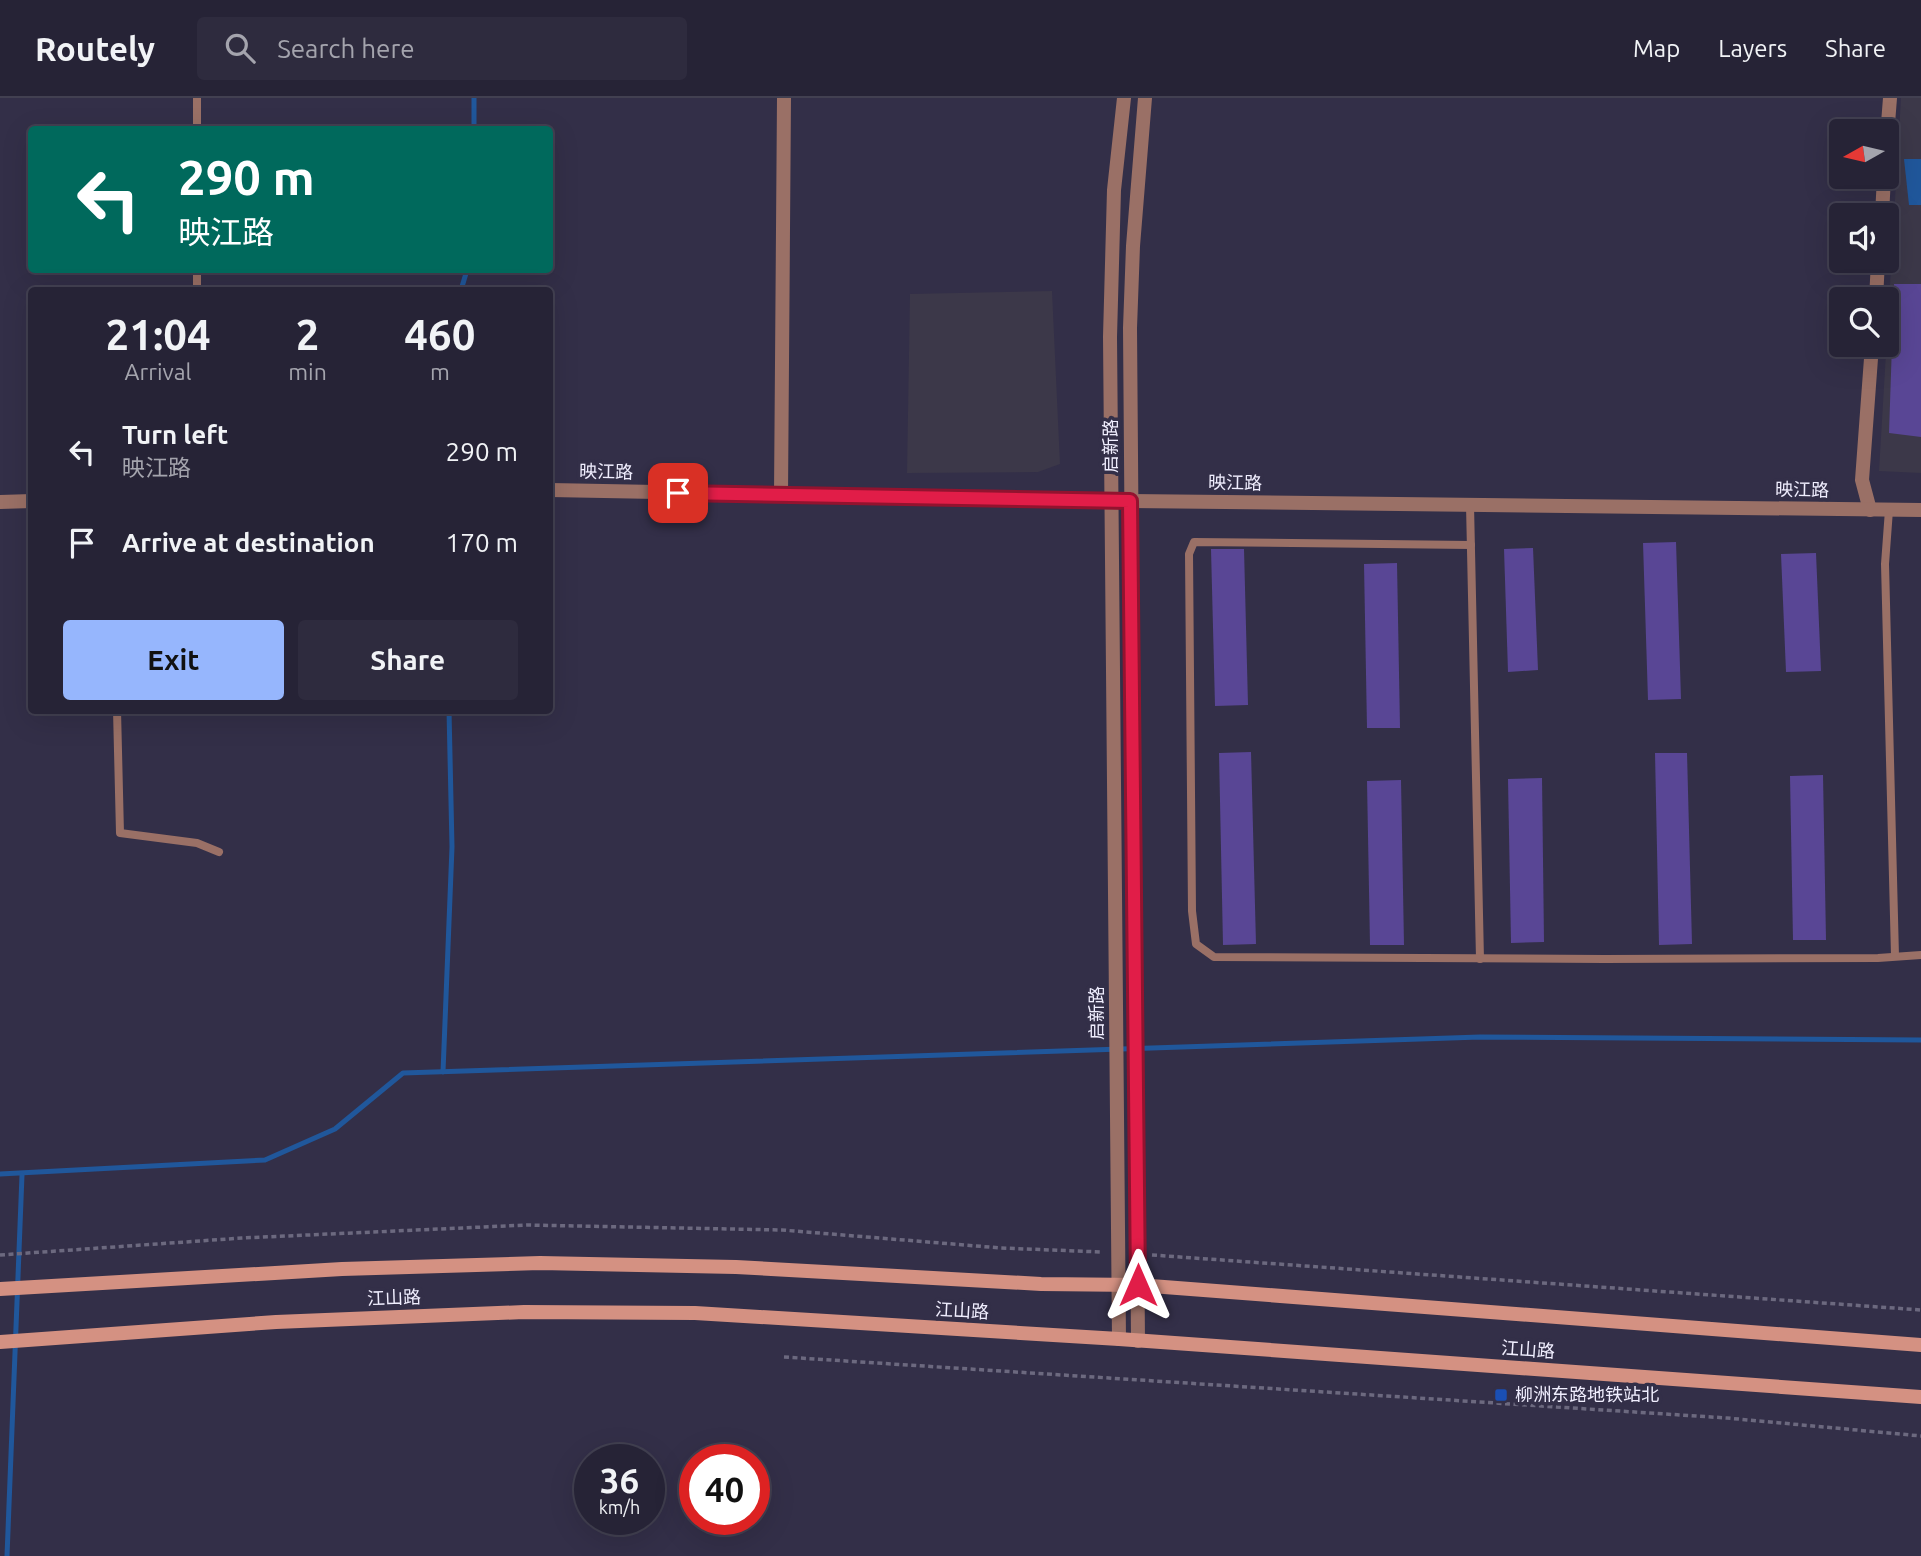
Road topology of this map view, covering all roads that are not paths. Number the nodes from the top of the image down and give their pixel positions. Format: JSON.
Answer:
{"nodes":[{"id":1,"x":197,"y":98,"type":"edge"},
{"id":2,"x":784,"y":98,"type":"edge"},
{"id":3,"x":1124,"y":98,"type":"edge"},
{"id":4,"x":1145,"y":98,"type":"edge"},
{"id":5,"x":1890,"y":98,"type":"edge"},
{"id":6,"x":1888,"y":119,"type":"edge"},
{"id":7,"x":197,"y":126,"type":"edge"},
{"id":8,"x":1871,"y":357,"type":"edge"},
{"id":9,"x":553,"y":490,"type":"edge"},
{"id":10,"x":781,"y":495,"type":"junction"},
{"id":11,"x":28,"y":501,"type":"edge"},
{"id":12,"x":1112,"y":501,"type":"junction"},
{"id":13,"x":1130,"y":501,"type":"junction"},
{"id":14,"x":0,"y":502,"type":"edge"},
{"id":15,"x":1470,"y":505,"type":"junction"},
{"id":16,"x":1870,"y":510,"type":"junction"},
{"id":17,"x":1889,"y":510,"type":"junction"},
{"id":18,"x":1921,"y":510,"type":"edge"},
{"id":19,"x":1471,"y":545,"type":"junction"},
{"id":20,"x":117,"y":714,"type":"edge"},
{"id":21,"x":219,"y":852,"type":"dead end"},
{"id":22,"x":1921,"y":954,"type":"edge"},
{"id":23,"x":1895,"y":957,"type":"junction"},
{"id":24,"x":1480,"y":958,"type":"junction"},
{"id":25,"x":1118,"y":1285,"type":"junction"},
{"id":26,"x":1138,"y":1285,"type":"junction"},
{"id":27,"x":0,"y":1289,"type":"edge"},
{"id":28,"x":1119,"y":1339,"type":"junction"},
{"id":29,"x":1138,"y":1341,"type":"junction"},
{"id":30,"x":0,"y":1342,"type":"edge"},
{"id":31,"x":1921,"y":1345,"type":"edge"},
{"id":32,"x":1921,"y":1397,"type":"edge"}],
"edges":[{"from":1,"to":7,"type":"lane"},
{"from":2,"to":10,"type":"street"},
{"from":3,"to":12,"type":"street","name":"启新路"},
{"from":4,"to":13,"type":"street","name":"启新路"},
{"from":5,"to":6,"type":"street"},
{"from":8,"to":16,"type":"street"},
{"from":9,"to":10,"type":"street","name":"映江路"},
{"from":10,"to":12,"type":"street","name":"映江路"},
{"from":11,"to":14,"type":"street"},
{"from":12,"to":13,"type":"street","name":"映江路"},
{"from":12,"to":25,"type":"street","name":"启新路"},
{"from":13,"to":15,"type":"street","name":"映江路"},
{"from":13,"to":26,"type":"street","name":"启新路"},
{"from":15,"to":16,"type":"street","name":"映江路"},
{"from":15,"to":19,"type":"lane"},
{"from":16,"to":17,"type":"street","name":"映江路"},
{"from":17,"to":18,"type":"street","name":"映江路"},
{"from":17,"to":23,"type":"lane"},
{"from":19,"to":24,"type":"lane"},
{"from":19,"to":24,"type":"lane"},
{"from":20,"to":21,"type":"lane"},
{"from":22,"to":23,"type":"lane"},
{"from":23,"to":24,"type":"lane"},
{"from":25,"to":26,"type":"main road","name":"江山路"},
{"from":25,"to":27,"type":"main road","name":"江山路"},
{"from":25,"to":28,"type":"street","name":"启新路"},
{"from":26,"to":29,"type":"street","name":"启新路"},
{"from":26,"to":31,"type":"main road","name":"江山路"},
{"from":28,"to":29,"type":"main road","name":"江山路"},
{"from":28,"to":30,"type":"main road","name":"江山路"},
{"from":29,"to":32,"type":"main road","name":"江山路"}]}
